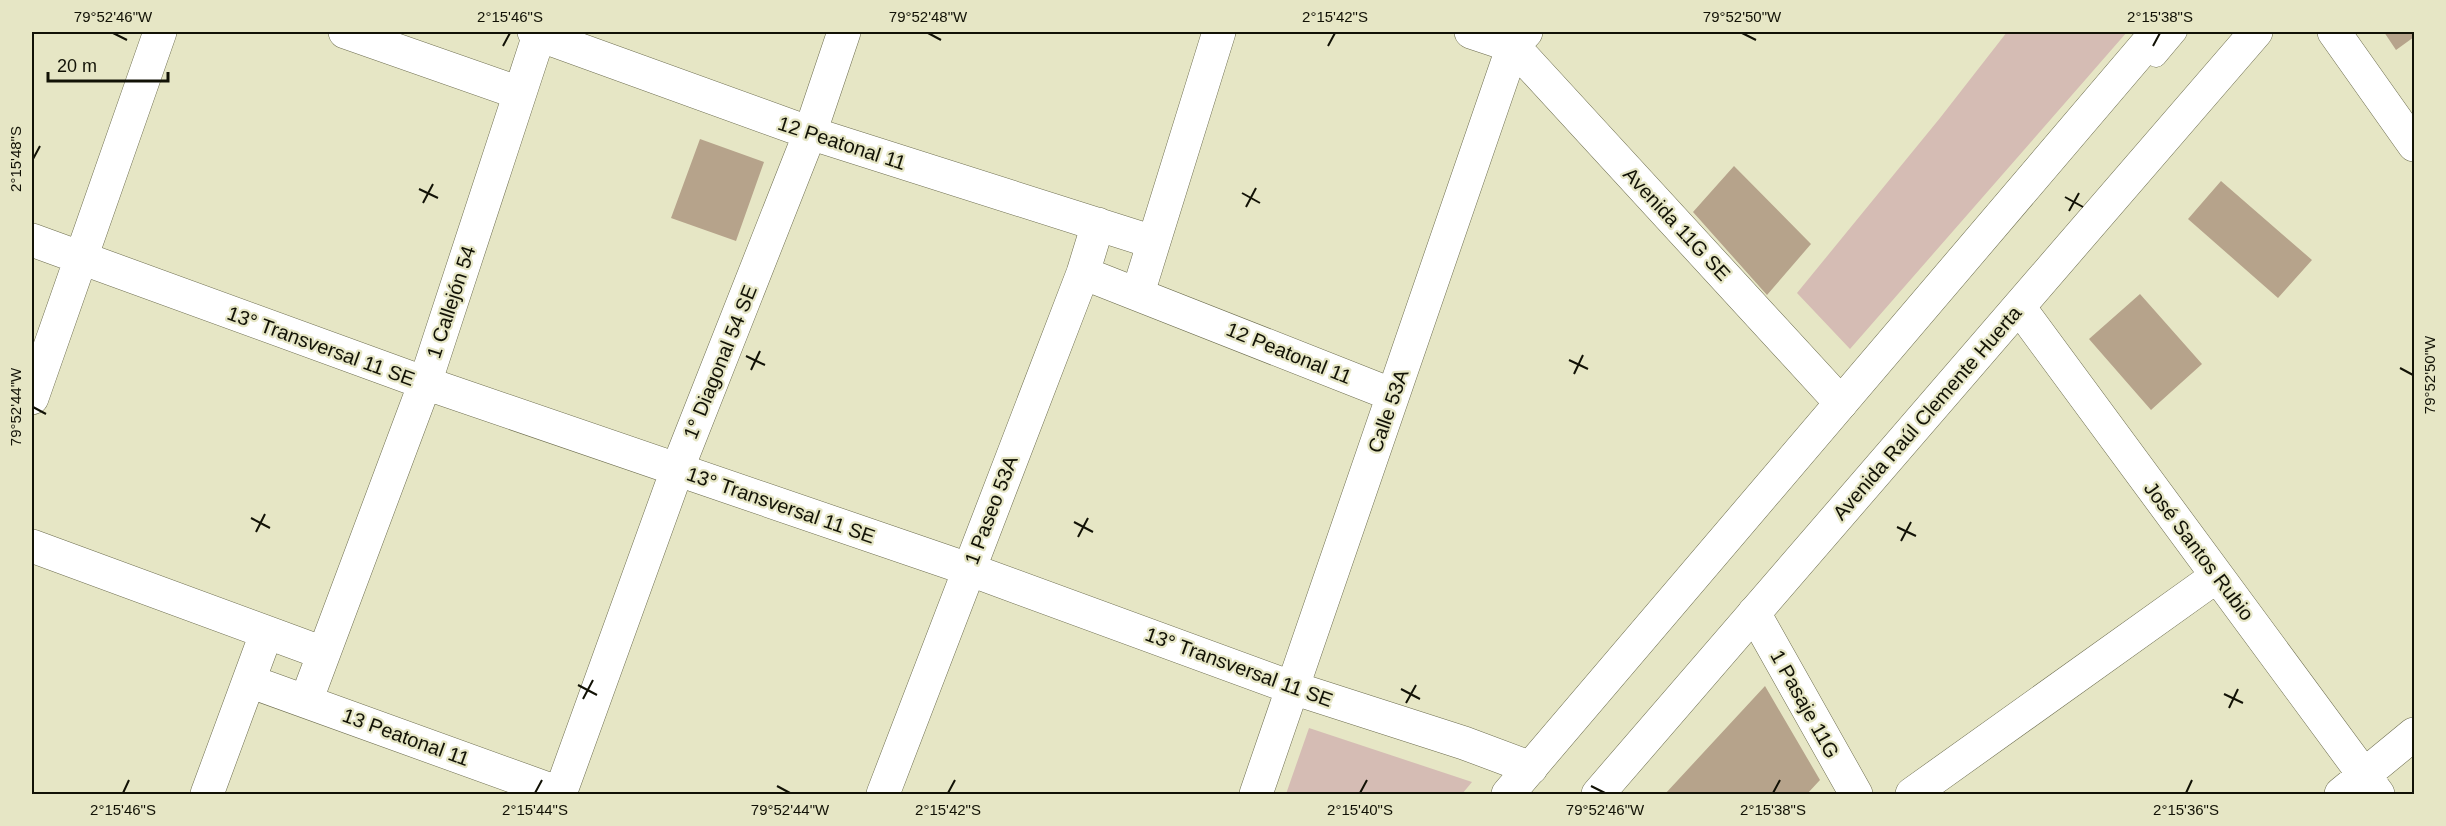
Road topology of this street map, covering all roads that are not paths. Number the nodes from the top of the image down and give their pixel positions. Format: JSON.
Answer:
{"nodes":[{"id":1,"x":160,"y":32,"type":"edge"},
{"id":2,"x":345,"y":32,"type":"edge"},
{"id":3,"x":844,"y":32,"type":"edge"},
{"id":4,"x":1219,"y":32,"type":"edge"},
{"id":5,"x":1471,"y":32,"type":"edge"},
{"id":6,"x":2157,"y":32,"type":"edge"},
{"id":7,"x":2177,"y":32,"type":"edge"},
{"id":8,"x":2256,"y":32,"type":"edge"},
{"id":9,"x":2334,"y":32,"type":"edge"},
{"id":10,"x":536,"y":33,"type":"edge"},
{"id":11,"x":1520,"y":39,"type":"edge"},
{"id":12,"x":519,"y":93,"type":"junction"},
{"id":13,"x":810,"y":134,"type":"junction"},
{"id":14,"x":2415,"y":145,"type":"edge"},
{"id":15,"x":1098,"y":225,"type":"junction"},
{"id":16,"x":32,"y":240,"type":"edge"},
{"id":17,"x":1153,"y":242,"type":"junction"},
{"id":18,"x":80,"y":259,"type":"junction"},
{"id":19,"x":1083,"y":273,"type":"junction"},
{"id":20,"x":1138,"y":293,"type":"junction"},
{"id":21,"x":2019,"y":307,"type":"junction"},
{"id":22,"x":425,"y":383,"type":"junction"},
{"id":23,"x":1393,"y":395,"type":"junction"},
{"id":24,"x":32,"y":398,"type":"edge"},
{"id":25,"x":1841,"y":403,"type":"junction"},
{"id":26,"x":677,"y":470,"type":"junction"},
{"id":27,"x":32,"y":546,"type":"edge"},
{"id":28,"x":968,"y":569,"type":"junction"},
{"id":29,"x":2217,"y":576,"type":"junction"},
{"id":30,"x":1754,"y":613,"type":"junction"},
{"id":31,"x":266,"y":634,"type":"junction"},
{"id":32,"x":323,"y":653,"type":"junction"},
{"id":33,"x":249,"y":681,"type":"junction"},
{"id":34,"x":1293,"y":688,"type":"junction"},
{"id":35,"x":306,"y":700,"type":"junction"},
{"id":36,"x":2415,"y":734,"type":"edge"},
{"id":37,"x":1528,"y":781,"type":"edge"},
{"id":38,"x":2362,"y":788,"type":"edge"},
{"id":39,"x":561,"y":794,"type":"edge"},
{"id":40,"x":207,"y":795,"type":"edge"},
{"id":41,"x":883,"y":795,"type":"edge"},
{"id":42,"x":1256,"y":795,"type":"edge"},
{"id":43,"x":1508,"y":795,"type":"edge"},
{"id":44,"x":1598,"y":795,"type":"edge"},
{"id":45,"x":1856,"y":795,"type":"edge"},
{"id":46,"x":1912,"y":795,"type":"edge"}],
"edges":[{"from":1,"to":18,"type":"street"},
{"from":2,"to":12,"type":"street"},
{"from":3,"to":13,"type":"street","name":"1° Diagonal 54 SE"},
{"from":4,"to":17,"type":"street"},
{"from":5,"to":11,"type":"street"},
{"from":6,"to":25,"type":"street"},
{"from":7,"to":37,"type":"lane"},
{"from":8,"to":21,"type":"street","name":"Avenida Raúl Clemente Huerta"},
{"from":9,"to":14,"type":"street"},
{"from":10,"to":12,"type":"street","name":"1 Callejón 54"},
{"from":10,"to":13,"type":"street","name":"12 Peatonal 11"},
{"from":11,"to":23,"type":"street","name":"Calle 53A"},
{"from":11,"to":25,"type":"street","name":"Avenida 11G SE"},
{"from":12,"to":22,"type":"street","name":"1 Callejón 54"},
{"from":13,"to":15,"type":"street","name":"12 Peatonal 11"},
{"from":13,"to":26,"type":"street","name":"1° Diagonal 54 SE"},
{"from":15,"to":17,"type":"street","name":"12 Peatonal 11"},
{"from":15,"to":19,"type":"street","name":"1 Paseo 53A"},
{"from":16,"to":18,"type":"street","name":"13° Transversal 11 SE"},
{"from":17,"to":20,"type":"street"},
{"from":18,"to":22,"type":"street","name":"13° Transversal 11 SE"},
{"from":18,"to":24,"type":"street"},
{"from":19,"to":20,"type":"street","name":"12 Peatonal 11"},
{"from":19,"to":28,"type":"street","name":"1 Paseo 53A"},
{"from":20,"to":23,"type":"street","name":"12 Peatonal 11"},
{"from":21,"to":29,"type":"street","name":"José Santos Rubio"},
{"from":21,"to":30,"type":"street","name":"Avenida Raúl Clemente Huerta"},
{"from":22,"to":26,"type":"street","name":"13° Transversal 11 SE"},
{"from":22,"to":32,"type":"street","name":"1 Callejón 54"},
{"from":23,"to":34,"type":"street","name":"Calle 53A"},
{"from":25,"to":37,"type":"street"},
{"from":26,"to":28,"type":"street","name":"13° Transversal 11 SE"},
{"from":26,"to":39,"type":"street","name":"1° Diagonal 54 SE"},
{"from":27,"to":31,"type":"street"},
{"from":28,"to":34,"type":"street","name":"13° Transversal 11 SE"},
{"from":28,"to":41,"type":"street","name":"1 Paseo 53A"},
{"from":29,"to":38,"type":"street","name":"José Santos Rubio"},
{"from":29,"to":46,"type":"street"},
{"from":30,"to":44,"type":"street","name":"Avenida Raúl Clemente Huerta"},
{"from":30,"to":45,"type":"street","name":"1 Pasaje 11G"},
{"from":31,"to":32,"type":"street"},
{"from":31,"to":33,"type":"street"},
{"from":32,"to":35,"type":"street","name":"1 Callejón 54"},
{"from":33,"to":35,"type":"street","name":"13 Peatonal 11"},
{"from":33,"to":40,"type":"street"},
{"from":34,"to":37,"type":"street","name":"13° Transversal 11 SE"},
{"from":34,"to":42,"type":"street","name":"Calle 53A"},
{"from":35,"to":39,"type":"street","name":"13 Peatonal 11"},
{"from":36,"to":38,"type":"street"},
{"from":37,"to":43,"type":"street"}]}
